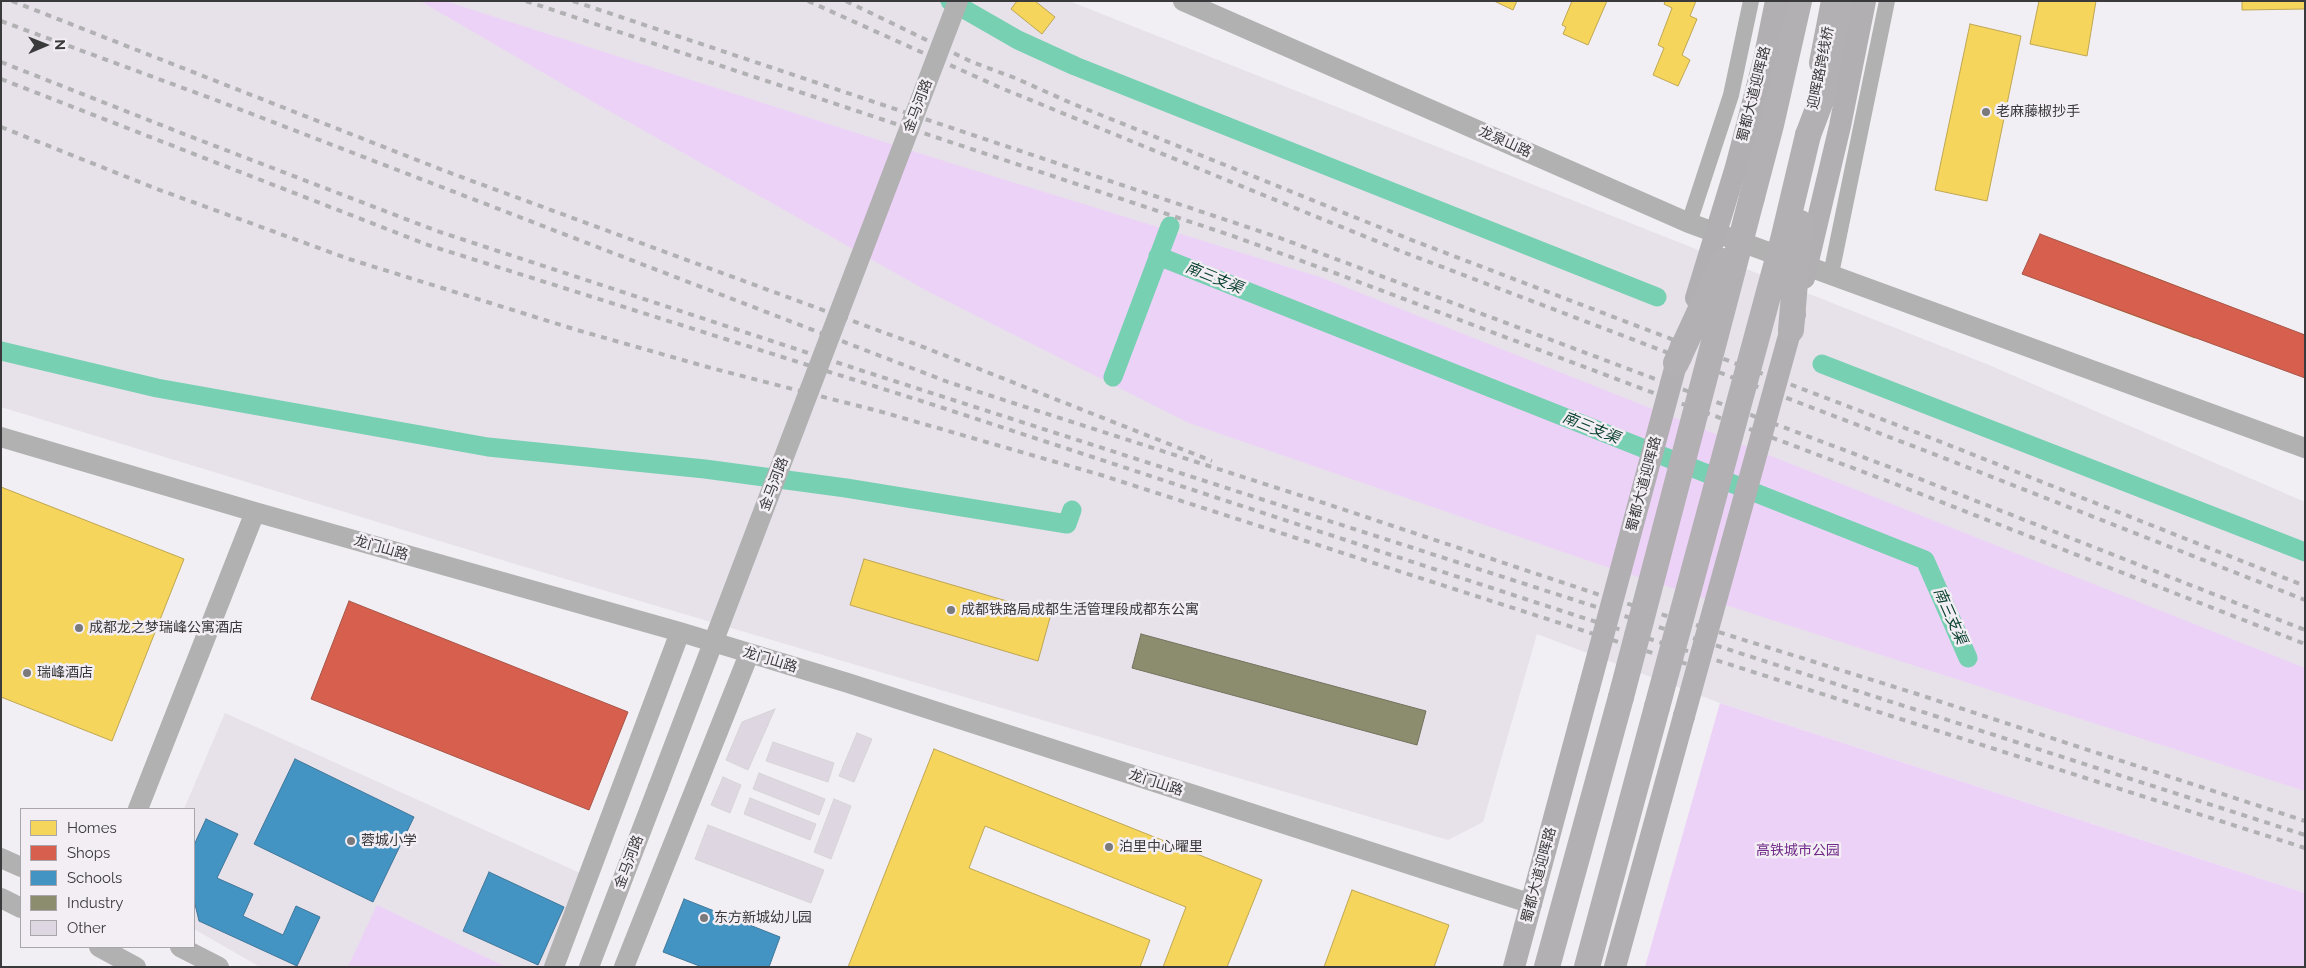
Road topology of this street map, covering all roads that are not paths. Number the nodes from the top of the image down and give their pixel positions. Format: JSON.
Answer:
{"nodes":[{"id":1,"x":958,"y":1,"type":"edge"},
{"id":2,"x":1183,"y":1,"type":"edge"},
{"id":3,"x":1751,"y":1,"type":"edge"},
{"id":4,"x":1776,"y":1,"type":"edge"},
{"id":5,"x":1782,"y":1,"type":"edge"},
{"id":6,"x":1799,"y":1,"type":"edge"},
{"id":7,"x":1834,"y":1,"type":"edge"},
{"id":8,"x":1859,"y":1,"type":"edge"},
{"id":9,"x":1865,"y":1,"type":"edge"},
{"id":10,"x":1887,"y":1,"type":"edge"},
{"id":11,"x":1771,"y":125,"type":"junction"},
{"id":12,"x":1808,"y":135,"type":"junction"},
{"id":13,"x":1752,"y":197,"type":"junction"},
{"id":14,"x":1689,"y":223,"type":"junction"},
{"id":15,"x":1831,"y":274,"type":"junction"},
{"id":16,"x":1791,"y":330,"type":"junction"},
{"id":17,"x":1676,"y":363,"type":"junction"},
{"id":18,"x":1,"y":437,"type":"edge"},
{"id":19,"x":2305,"y":448,"type":"edge"},
{"id":20,"x":255,"y":512,"type":"junction"},
{"id":21,"x":680,"y":632,"type":"junction"},
{"id":22,"x":748,"y":654,"type":"junction"},
{"id":23,"x":138,"y":808,"type":"edge"},
{"id":24,"x":1,"y":858,"type":"edge"},
{"id":25,"x":20,"y":867,"type":"edge"},
{"id":26,"x":1,"y":898,"type":"edge"},
{"id":27,"x":1532,"y":904,"type":"junction"},
{"id":28,"x":20,"y":908,"type":"edge"},
{"id":29,"x":101,"y":948,"type":"edge"},
{"id":30,"x":182,"y":948,"type":"edge"},
{"id":31,"x":136,"y":967,"type":"edge"},
{"id":32,"x":219,"y":967,"type":"edge"},
{"id":33,"x":554,"y":967,"type":"edge"},
{"id":34,"x":589,"y":967,"type":"edge"},
{"id":35,"x":624,"y":967,"type":"edge"},
{"id":36,"x":1514,"y":967,"type":"edge"},
{"id":37,"x":1547,"y":967,"type":"edge"},
{"id":38,"x":1586,"y":967,"type":"edge"},
{"id":39,"x":1616,"y":967,"type":"edge"}],
"edges":[{"from":1,"to":34,"type":"street","name":"金马河路","bridge":true},
{"from":2,"to":14,"type":"street","name":"龙泉山路"},
{"from":3,"to":14,"type":"street"},
{"from":4,"to":17,"type":"main road","name":"蜀都大道迎晖路","bridge":true},
{"from":5,"to":11,"type":"highway"},
{"from":6,"to":11,"type":"highway"},
{"from":7,"to":12,"type":"highway","name":"迎晖路跨线桥"},
{"from":8,"to":12,"type":"highway"},
{"from":9,"to":16,"type":"main road","bridge":true},
{"from":10,"to":15,"type":"street"},
{"from":11,"to":13,"type":"highway","name":"蜀都大道迎晖路"},
{"from":12,"to":16,"type":"highway","bridge":true},
{"from":12,"to":38,"type":"highway","bridge":true},
{"from":13,"to":17,"type":"highway","bridge":true},
{"from":13,"to":37,"type":"highway","name":"蜀都大道迎晖路","bridge":true},
{"from":14,"to":15,"type":"street","name":"龙泉山路"},
{"from":15,"to":19,"type":"street","name":"龙泉山路"},
{"from":16,"to":39,"type":"main road","bridge":true},
{"from":17,"to":27,"type":"main road","name":"蜀都大道迎晖路","bridge":true},
{"from":18,"to":20,"type":"street","name":"龙门山路"},
{"from":20,"to":21,"type":"street","name":"龙门山路"},
{"from":20,"to":23,"type":"street"},
{"from":21,"to":22,"type":"street","name":"龙门山路"},
{"from":21,"to":33,"type":"street"},
{"from":22,"to":27,"type":"street","name":"龙门山路"},
{"from":22,"to":35,"type":"street"},
{"from":24,"to":25,"type":"street"},
{"from":26,"to":28,"type":"street"},
{"from":27,"to":36,"type":"main road","name":"蜀都大道迎晖路"},
{"from":29,"to":31,"type":"street"},
{"from":30,"to":32,"type":"street"}]}
